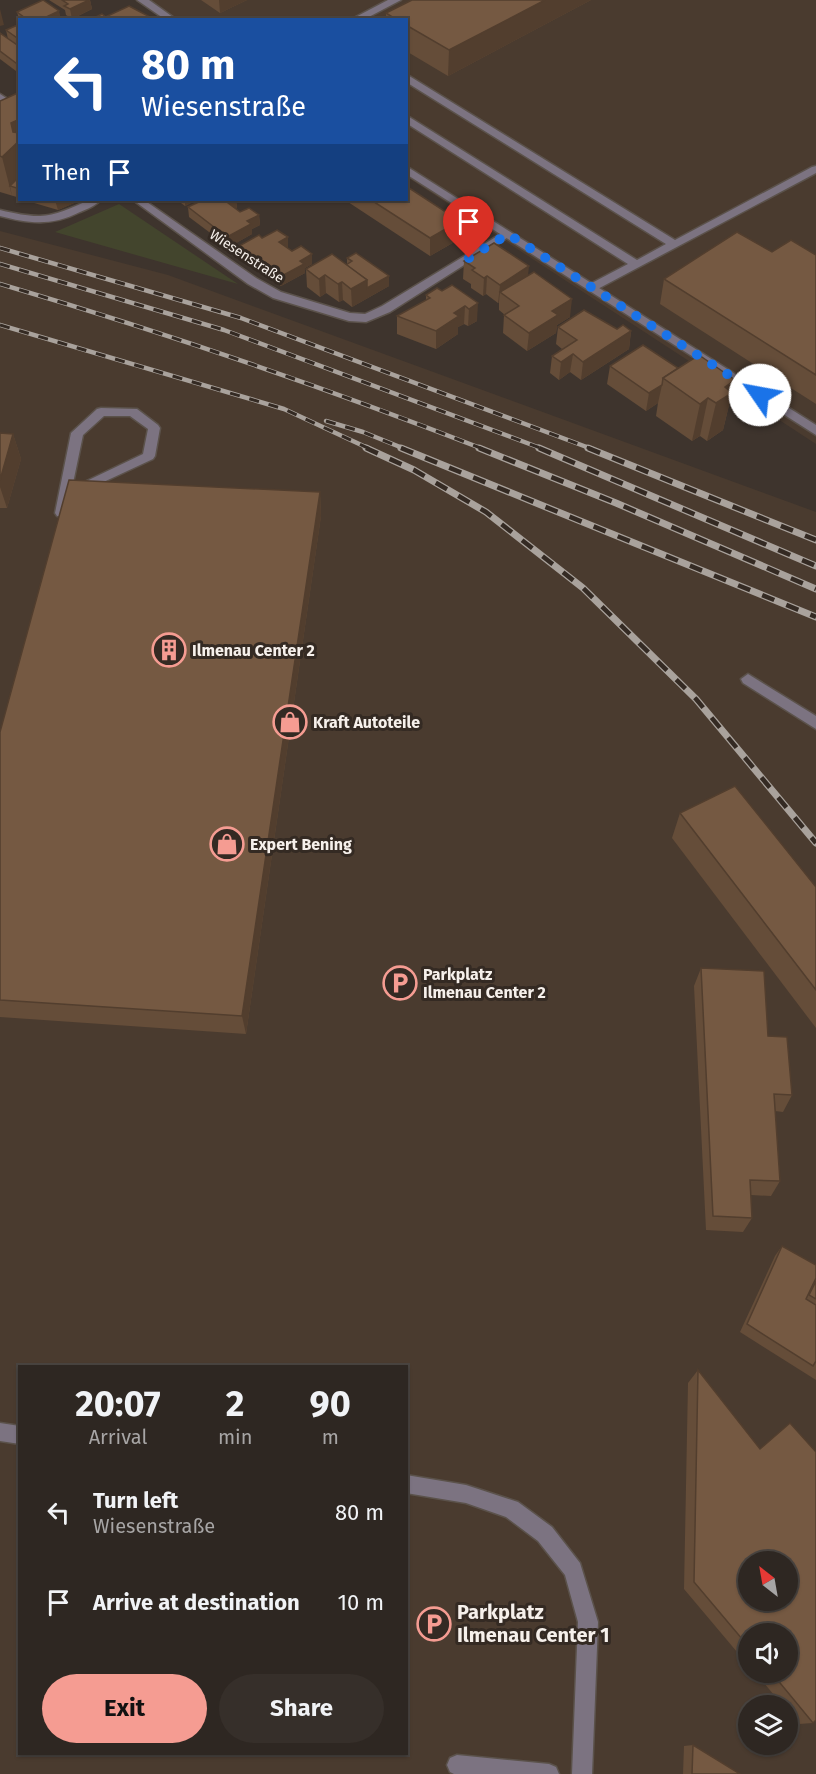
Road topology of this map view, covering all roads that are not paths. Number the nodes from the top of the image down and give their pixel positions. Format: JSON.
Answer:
{"nodes":[{"id":1,"x":142,"y":0,"type":"edge"},
{"id":2,"x":396,"y":0,"type":"edge"},
{"id":3,"x":170,"y":18,"type":"edge"},
{"id":4,"x":358,"y":18,"type":"edge"},
{"id":5,"x":408,"y":78,"type":"edge"},
{"id":6,"x":0,"y":97,"type":"edge"},
{"id":7,"x":18,"y":110,"type":"edge"},
{"id":8,"x":408,"y":119,"type":"edge"},
{"id":9,"x":408,"y":170,"type":"edge"},
{"id":10,"x":816,"y":170,"type":"edge"},
{"id":11,"x":94,"y":201,"type":"edge"},
{"id":12,"x":139,"y":201,"type":"edge"},
{"id":13,"x":0,"y":213,"type":"edge"},
{"id":14,"x":508,"y":234,"type":"junction"},
{"id":15,"x":674,"y":244,"type":"junction"},
{"id":16,"x":636,"y":264,"type":"junction"},
{"id":17,"x":592,"y":288,"type":"junction"},
{"id":18,"x":816,"y":431,"type":"edge"},
{"id":19,"x":65,"y":495,"type":"junction"},
{"id":20,"x":56,"y":530,"type":"edge"},
{"id":21,"x":748,"y":679,"type":"dead end"},
{"id":22,"x":816,"y":723,"type":"edge"},
{"id":23,"x":0,"y":1432,"type":"edge"},
{"id":24,"x":18,"y":1435,"type":"edge"},
{"id":25,"x":408,"y":1484,"type":"edge"},
{"id":26,"x":457,"y":1765,"type":"dead end"},
{"id":27,"x":549,"y":1774,"type":"edge"},
{"id":28,"x":582,"y":1774,"type":"edge"}],
"edges":[{"from":1,"to":3,"type":"street"},
{"from":2,"to":4,"type":"street"},
{"from":5,"to":15,"type":"street"},
{"from":6,"to":7,"type":"street"},
{"from":8,"to":16,"type":"street"},
{"from":9,"to":14,"type":"street"},
{"from":10,"to":15,"type":"street"},
{"from":11,"to":13,"type":"street"},
{"from":12,"to":14,"type":"street","name":"Wiesenstraße"},
{"from":14,"to":17,"type":"street"},
{"from":15,"to":16,"type":"street"},
{"from":16,"to":17,"type":"street"},
{"from":17,"to":18,"type":"street"},
{"from":19,"to":19,"type":"street"},
{"from":19,"to":20,"type":"street"},
{"from":21,"to":22,"type":"street"},
{"from":23,"to":24,"type":"street"},
{"from":25,"to":28,"type":"street"},
{"from":26,"to":27,"type":"street"}]}
